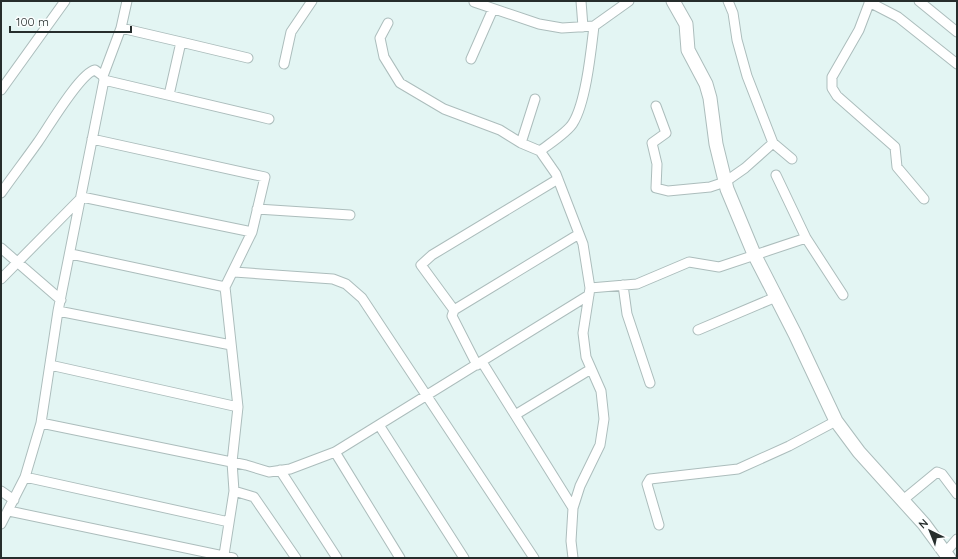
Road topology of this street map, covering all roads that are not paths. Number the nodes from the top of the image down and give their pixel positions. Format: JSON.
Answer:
{"nodes":[{"id":1,"x":65,"y":1,"type":"edge"},
{"id":2,"x":127,"y":1,"type":"edge"},
{"id":3,"x":312,"y":1,"type":"edge"},
{"id":4,"x":581,"y":1,"type":"edge"},
{"id":5,"x":629,"y":1,"type":"edge"},
{"id":6,"x":673,"y":1,"type":"edge"},
{"id":7,"x":728,"y":1,"type":"edge"},
{"id":8,"x":918,"y":1,"type":"edge"},
{"id":9,"x":474,"y":2,"type":"dead end"},
{"id":10,"x":869,"y":2,"type":"edge"},
{"id":11,"x":493,"y":9,"type":"junction"},
{"id":12,"x":388,"y":23,"type":"dead end"},
{"id":13,"x":594,"y":26,"type":"junction"},
{"id":14,"x":583,"y":27,"type":"junction"},
{"id":15,"x":120,"y":28,"type":"junction"},
{"id":16,"x":957,"y":32,"type":"edge"},
{"id":17,"x":181,"y":42,"type":"junction"},
{"id":18,"x":248,"y":58,"type":"dead end"},
{"id":19,"x":471,"y":59,"type":"dead end"},
{"id":20,"x":284,"y":64,"type":"dead end"},
{"id":21,"x":957,"y":64,"type":"edge"},
{"id":22,"x":103,"y":78,"type":"junction"},
{"id":23,"x":1,"y":90,"type":"edge"},
{"id":24,"x":169,"y":96,"type":"junction"},
{"id":25,"x":535,"y":99,"type":"dead end"},
{"id":26,"x":656,"y":106,"type":"dead end"},
{"id":27,"x":269,"y":119,"type":"dead end"},
{"id":28,"x":92,"y":139,"type":"junction"},
{"id":29,"x":520,"y":143,"type":"junction"},
{"id":30,"x":773,"y":143,"type":"junction"},
{"id":31,"x":540,"y":152,"type":"junction"},
{"id":32,"x":792,"y":159,"type":"dead end"},
{"id":33,"x":776,"y":175,"type":"dead end"},
{"id":34,"x":558,"y":179,"type":"junction"},
{"id":35,"x":726,"y":182,"type":"junction"},
{"id":36,"x":1,"y":192,"type":"edge"},
{"id":37,"x":82,"y":197,"type":"junction"},
{"id":38,"x":924,"y":199,"type":"dead end"},
{"id":39,"x":257,"y":209,"type":"junction"},
{"id":40,"x":350,"y":215,"type":"dead end"},
{"id":41,"x":252,"y":232,"type":"junction"},
{"id":42,"x":579,"y":234,"type":"junction"},
{"id":43,"x":806,"y":238,"type":"junction"},
{"id":44,"x":1,"y":248,"type":"edge"},
{"id":45,"x":71,"y":254,"type":"junction"},
{"id":46,"x":754,"y":254,"type":"junction"},
{"id":47,"x":18,"y":263,"type":"junction"},
{"id":48,"x":234,"y":272,"type":"junction"},
{"id":49,"x":1,"y":279,"type":"edge"},
{"id":50,"x":623,"y":285,"type":"junction"},
{"id":51,"x":225,"y":287,"type":"junction"},
{"id":52,"x":589,"y":292,"type":"junction"},
{"id":53,"x":843,"y":295,"type":"dead end"},
{"id":54,"x":776,"y":297,"type":"junction"},
{"id":55,"x":61,"y":300,"type":"junction"},
{"id":56,"x":454,"y":310,"type":"junction"},
{"id":57,"x":58,"y":312,"type":"junction"},
{"id":58,"x":698,"y":330,"type":"dead end"},
{"id":59,"x":231,"y":345,"type":"junction"},
{"id":60,"x":479,"y":364,"type":"junction"},
{"id":61,"x":50,"y":365,"type":"junction"},
{"id":62,"x":591,"y":368,"type":"junction"},
{"id":63,"x":650,"y":383,"type":"dead end"},
{"id":64,"x":426,"y":396,"type":"junction"},
{"id":65,"x":238,"y":407,"type":"junction"},
{"id":66,"x":515,"y":415,"type":"junction"},
{"id":67,"x":836,"y":421,"type":"junction"},
{"id":68,"x":42,"y":423,"type":"junction"},
{"id":69,"x":380,"y":425,"type":"junction"},
{"id":70,"x":334,"y":452,"type":"junction"},
{"id":71,"x":232,"y":462,"type":"junction"},
{"id":72,"x":280,"y":470,"type":"junction"},
{"id":73,"x":25,"y":477,"type":"junction"},
{"id":74,"x":1,"y":491,"type":"edge"},
{"id":75,"x":234,"y":491,"type":"junction"},
{"id":76,"x":957,"y":494,"type":"edge"},
{"id":77,"x":14,"y":500,"type":"junction"},
{"id":78,"x":903,"y":500,"type":"junction"},
{"id":79,"x":573,"y":508,"type":"junction"},
{"id":80,"x":9,"y":511,"type":"junction"},
{"id":81,"x":229,"y":522,"type":"junction"},
{"id":82,"x":1,"y":524,"type":"edge"},
{"id":83,"x":659,"y":525,"type":"dead end"},
{"id":84,"x":957,"y":539,"type":"edge"},
{"id":85,"x":224,"y":555,"type":"junction"},
{"id":86,"x":947,"y":555,"type":"edge"},
{"id":87,"x":234,"y":558,"type":"edge"},
{"id":88,"x":296,"y":558,"type":"edge"},
{"id":89,"x":338,"y":558,"type":"edge"},
{"id":90,"x":400,"y":558,"type":"edge"},
{"id":91,"x":464,"y":558,"type":"edge"},
{"id":92,"x":534,"y":558,"type":"edge"},
{"id":93,"x":573,"y":558,"type":"edge"}],
"edges":[{"from":1,"to":23,"type":"street"},
{"from":2,"to":15,"type":"street"},
{"from":3,"to":20,"type":"street"},
{"from":4,"to":14,"type":"street"},
{"from":5,"to":13,"type":"street"},
{"from":6,"to":35,"type":"street"},
{"from":7,"to":30,"type":"street"},
{"from":8,"to":16,"type":"street"},
{"from":9,"to":11,"type":"street"},
{"from":10,"to":21,"type":"street"},
{"from":10,"to":38,"type":"street"},
{"from":11,"to":14,"type":"street"},
{"from":11,"to":19,"type":"street"},
{"from":12,"to":29,"type":"street"},
{"from":13,"to":14,"type":"street"},
{"from":13,"to":31,"type":"street"},
{"from":15,"to":17,"type":"street"},
{"from":15,"to":22,"type":"street"},
{"from":17,"to":18,"type":"street"},
{"from":17,"to":24,"type":"street"},
{"from":22,"to":24,"type":"street"},
{"from":22,"to":28,"type":"street"},
{"from":22,"to":36,"type":"street"},
{"from":24,"to":27,"type":"street"},
{"from":25,"to":29,"type":"street"},
{"from":26,"to":35,"type":"street"},
{"from":28,"to":37,"type":"street"},
{"from":28,"to":39,"type":"street"},
{"from":29,"to":31,"type":"street"},
{"from":30,"to":32,"type":"street"},
{"from":30,"to":35,"type":"street"},
{"from":31,"to":34,"type":"street"},
{"from":33,"to":43,"type":"street"},
{"from":34,"to":42,"type":"street"},
{"from":34,"to":56,"type":"street"},
{"from":35,"to":46,"type":"street"},
{"from":37,"to":41,"type":"street"},
{"from":37,"to":45,"type":"street"},
{"from":37,"to":47,"type":"street"},
{"from":39,"to":40,"type":"street"},
{"from":39,"to":41,"type":"street"},
{"from":41,"to":48,"type":"street"},
{"from":42,"to":52,"type":"street"},
{"from":42,"to":56,"type":"street"},
{"from":43,"to":46,"type":"street"},
{"from":43,"to":53,"type":"street"},
{"from":44,"to":47,"type":"street"},
{"from":45,"to":51,"type":"street"},
{"from":45,"to":55,"type":"street"},
{"from":46,"to":50,"type":"street"},
{"from":46,"to":54,"type":"street"},
{"from":47,"to":49,"type":"street"},
{"from":47,"to":55,"type":"street"},
{"from":48,"to":51,"type":"street"},
{"from":48,"to":64,"type":"street"},
{"from":50,"to":52,"type":"street"},
{"from":50,"to":63,"type":"street"},
{"from":51,"to":59,"type":"street"},
{"from":52,"to":60,"type":"street"},
{"from":52,"to":62,"type":"street"},
{"from":54,"to":58,"type":"street"},
{"from":54,"to":67,"type":"street"},
{"from":55,"to":57,"type":"street"},
{"from":56,"to":60,"type":"street"},
{"from":57,"to":59,"type":"street"},
{"from":57,"to":61,"type":"street"},
{"from":59,"to":65,"type":"street"},
{"from":60,"to":64,"type":"street"},
{"from":60,"to":66,"type":"street"},
{"from":61,"to":65,"type":"street"},
{"from":61,"to":68,"type":"street"},
{"from":62,"to":66,"type":"street"},
{"from":62,"to":79,"type":"street"},
{"from":64,"to":69,"type":"street"},
{"from":64,"to":92,"type":"street"},
{"from":65,"to":71,"type":"street"},
{"from":66,"to":79,"type":"street"},
{"from":67,"to":78,"type":"street"},
{"from":67,"to":83,"type":"street"},
{"from":68,"to":71,"type":"street"},
{"from":68,"to":73,"type":"street"},
{"from":69,"to":70,"type":"street"},
{"from":69,"to":91,"type":"street"},
{"from":70,"to":72,"type":"street"},
{"from":70,"to":90,"type":"street"},
{"from":71,"to":72,"type":"street"},
{"from":71,"to":75,"type":"street"},
{"from":72,"to":89,"type":"street"},
{"from":73,"to":77,"type":"street"},
{"from":73,"to":81,"type":"street"},
{"from":74,"to":77,"type":"street"},
{"from":75,"to":81,"type":"street"},
{"from":75,"to":88,"type":"street"},
{"from":76,"to":78,"type":"street"},
{"from":77,"to":80,"type":"street"},
{"from":78,"to":86,"type":"street"},
{"from":79,"to":93,"type":"street"},
{"from":80,"to":82,"type":"street"},
{"from":80,"to":85,"type":"street"},
{"from":81,"to":85,"type":"street"},
{"from":84,"to":86,"type":"street"},
{"from":85,"to":87,"type":"street"}]}
